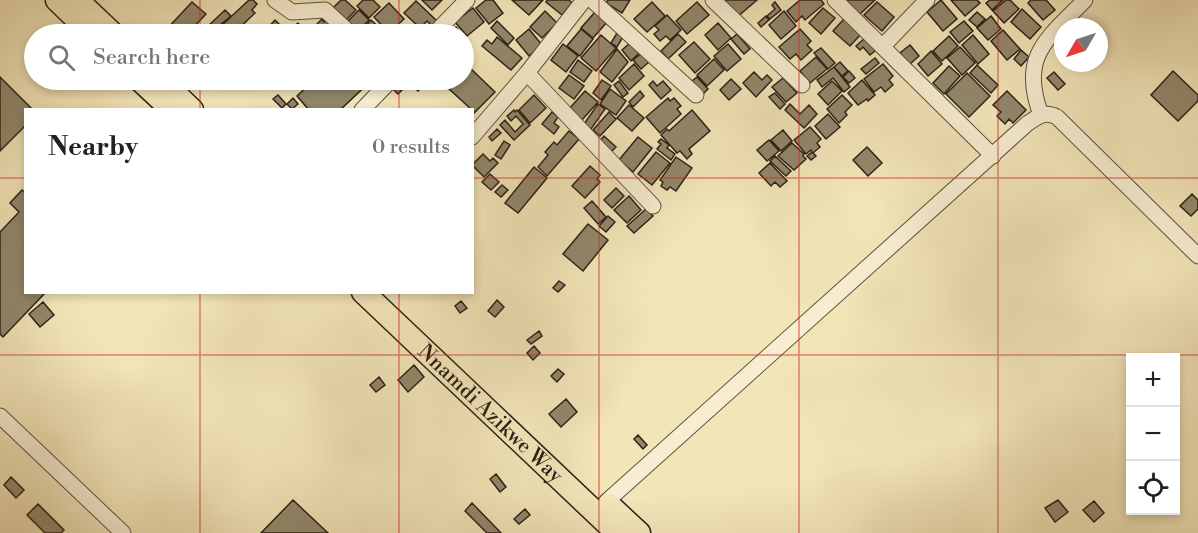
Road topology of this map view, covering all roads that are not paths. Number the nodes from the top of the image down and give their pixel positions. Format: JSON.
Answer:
{"nodes":[{"id":1,"x":57,"y":0,"type":"edge"},
{"id":2,"x":77,"y":0,"type":"edge"},
{"id":3,"x":275,"y":0,"type":"edge"},
{"id":4,"x":305,"y":0,"type":"edge"},
{"id":5,"x":467,"y":0,"type":"edge"},
{"id":6,"x":584,"y":0,"type":"edge"},
{"id":7,"x":592,"y":0,"type":"edge"},
{"id":8,"x":713,"y":0,"type":"edge"},
{"id":9,"x":836,"y":0,"type":"edge"},
{"id":10,"x":927,"y":0,"type":"edge"},
{"id":11,"x":1085,"y":0,"type":"edge"},
{"id":12,"x":292,"y":12,"type":"junction"},
{"id":13,"x":82,"y":24,"type":"edge"},
{"id":14,"x":102,"y":24,"type":"edge"},
{"id":15,"x":340,"y":24,"type":"edge"},
{"id":16,"x":444,"y":24,"type":"edge"},
{"id":17,"x":883,"y":46,"type":"junction"},
{"id":18,"x":527,"y":74,"type":"junction"},
{"id":19,"x":802,"y":85,"type":"dead end"},
{"id":20,"x":150,"y":90,"type":"edge"},
{"id":21,"x":171,"y":90,"type":"edge"},
{"id":22,"x":381,"y":90,"type":"edge"},
{"id":23,"x":696,"y":95,"type":"dead end"},
{"id":24,"x":169,"y":108,"type":"edge"},
{"id":25,"x":190,"y":108,"type":"edge"},
{"id":26,"x":364,"y":108,"type":"edge"},
{"id":27,"x":1041,"y":114,"type":"junction"},
{"id":28,"x":474,"y":135,"type":"edge"},
{"id":29,"x":993,"y":156,"type":"junction"},
{"id":30,"x":653,"y":206,"type":"dead end"},
{"id":31,"x":1198,"y":256,"type":"edge"},
{"id":32,"x":365,"y":294,"type":"edge"},
{"id":33,"x":387,"y":294,"type":"edge"},
{"id":34,"x":0,"y":416,"type":"edge"},
{"id":35,"x":606,"y":502,"type":"junction"},
{"id":36,"x":123,"y":533,"type":"edge"},
{"id":37,"x":617,"y":533,"type":"edge"},
{"id":38,"x":639,"y":533,"type":"edge"}],
"edges":[{"from":1,"to":13,"type":"highway"},
{"from":2,"to":14,"type":"highway"},
{"from":3,"to":12,"type":"street"},
{"from":4,"to":12,"type":"street"},
{"from":5,"to":16,"type":"street"},
{"from":6,"to":18,"type":"street"},
{"from":7,"to":23,"type":"street"},
{"from":8,"to":19,"type":"street"},
{"from":9,"to":17,"type":"street"},
{"from":10,"to":17,"type":"street"},
{"from":11,"to":27,"type":"street"},
{"from":12,"to":15,"type":"street"},
{"from":17,"to":29,"type":"street"},
{"from":18,"to":28,"type":"street"},
{"from":18,"to":30,"type":"street"},
{"from":20,"to":24,"type":"highway"},
{"from":21,"to":25,"type":"highway"},
{"from":22,"to":26,"type":"street"},
{"from":27,"to":29,"type":"street"},
{"from":27,"to":31,"type":"street"},
{"from":29,"to":35,"type":"street"},
{"from":32,"to":37,"type":"highway","name":"Nnamdi Azikwe Way"},
{"from":33,"to":35,"type":"highway","name":"Nnamdi Azikwe Way"},
{"from":34,"to":36,"type":"street"},
{"from":35,"to":38,"type":"highway","name":"Nnamdi Azikwe Way"}]}
